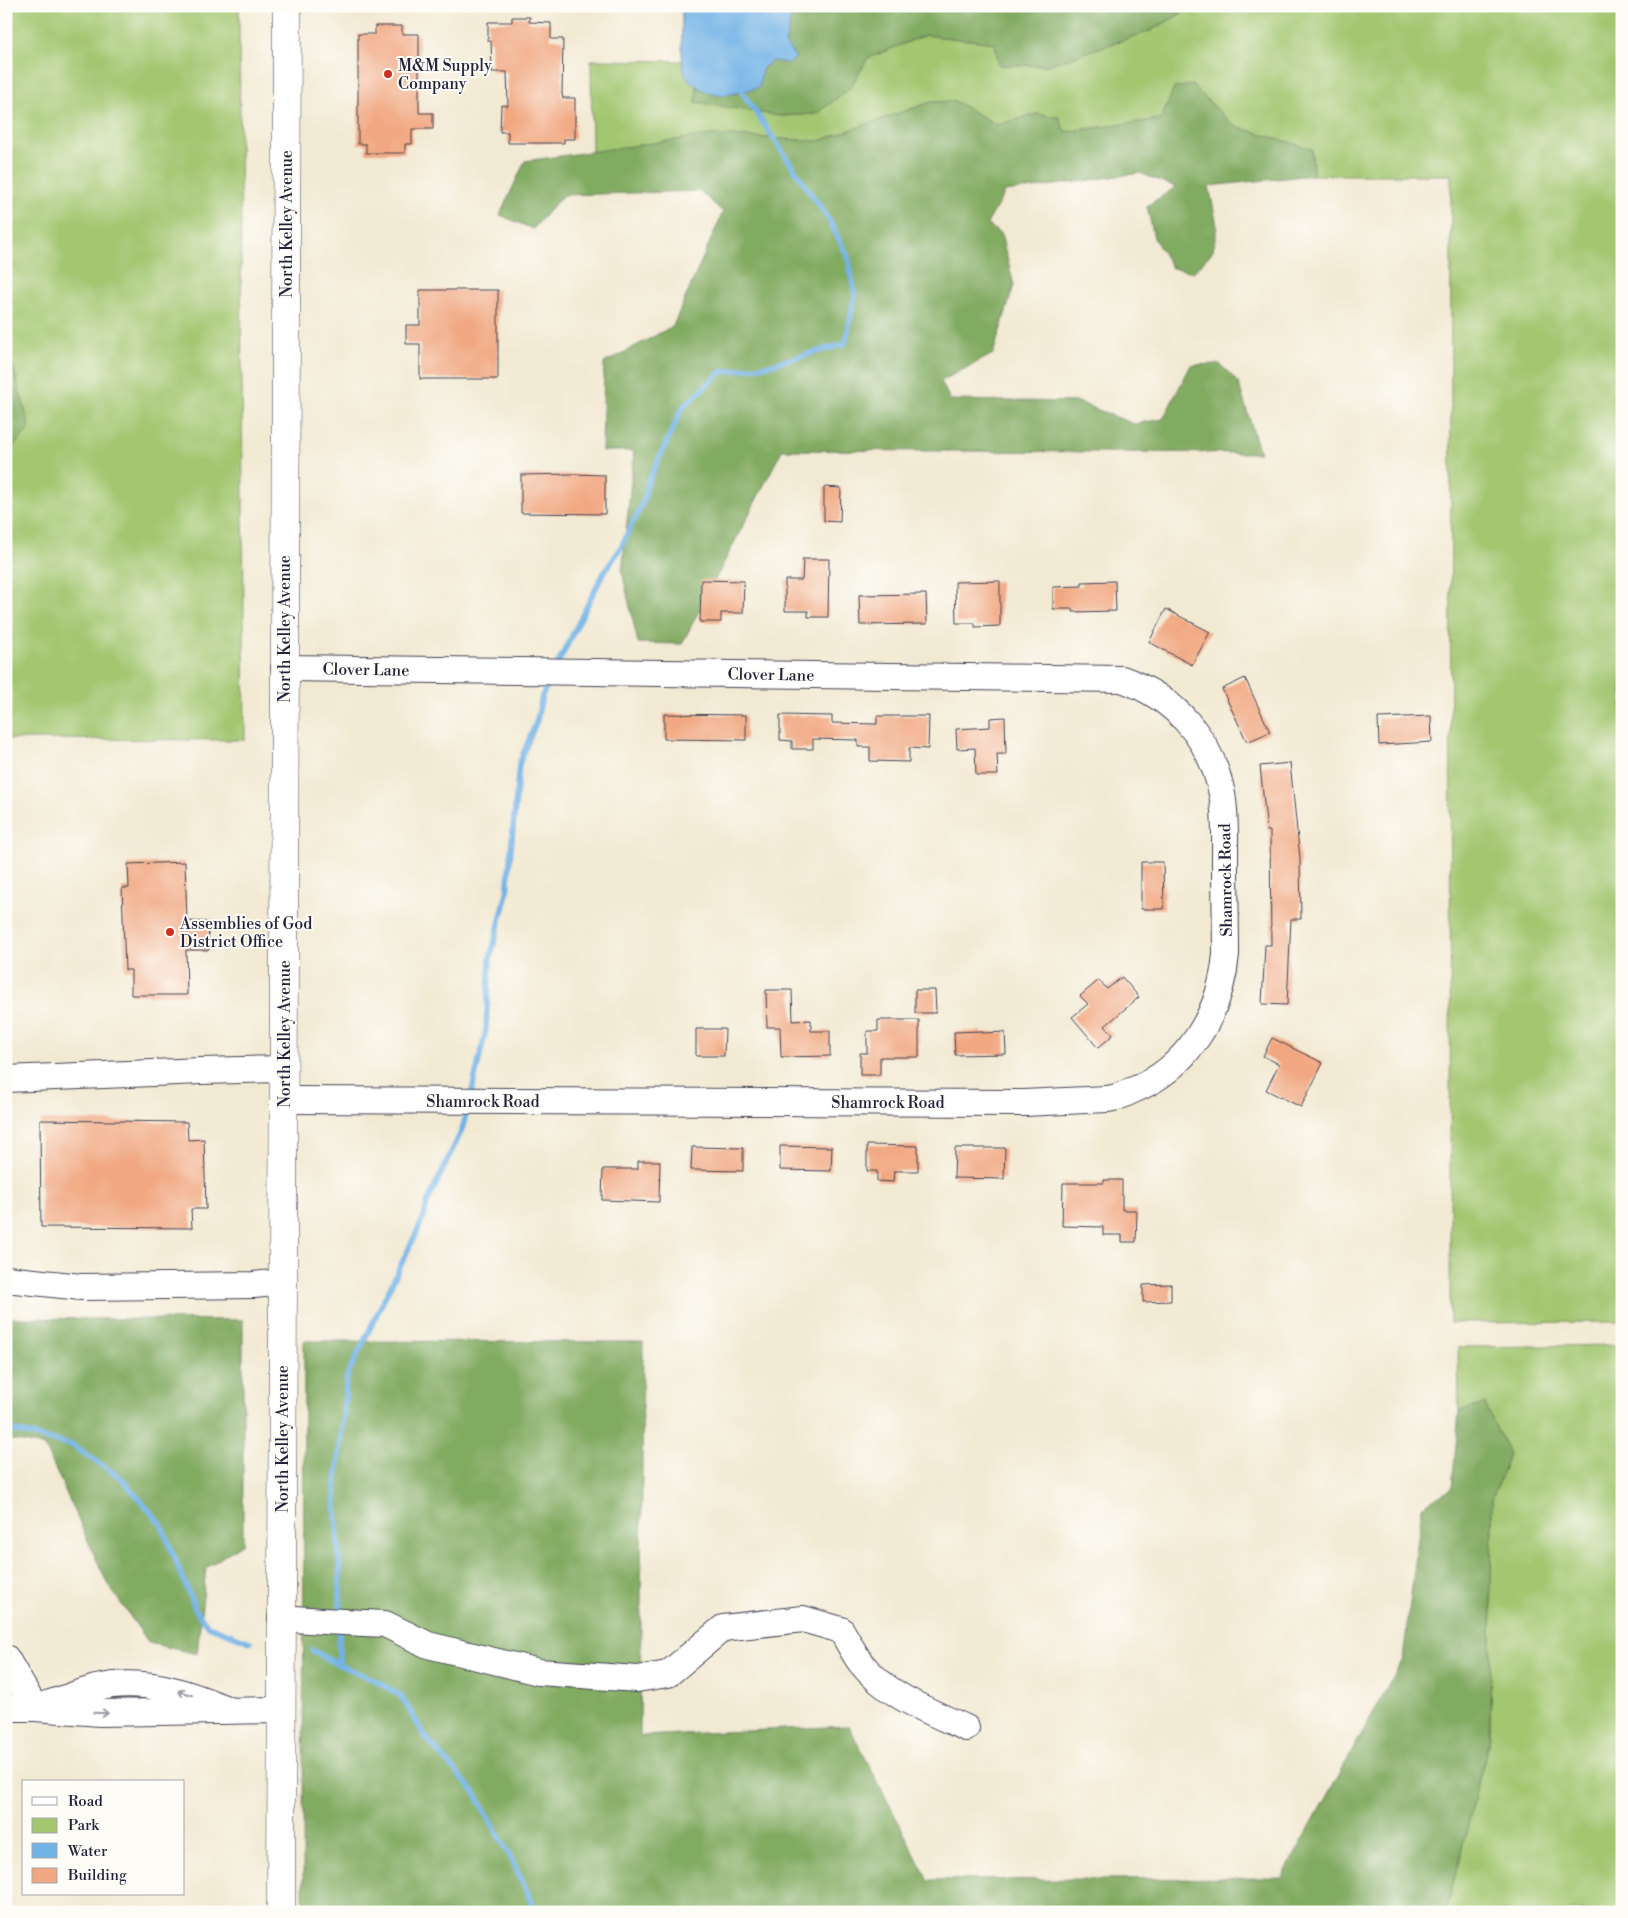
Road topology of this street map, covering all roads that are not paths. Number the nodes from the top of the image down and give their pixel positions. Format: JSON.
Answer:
{"nodes":[{"id":1,"x":287,"y":6,"type":"edge"},
{"id":2,"x":284,"y":668,"type":"junction"},
{"id":3,"x":1216,"y":771,"type":"joint"},
{"id":4,"x":284,"y":1069,"type":"junction"},
{"id":5,"x":6,"y":1079,"type":"edge"},
{"id":6,"x":284,"y":1100,"type":"junction"},
{"id":7,"x":6,"y":1279,"type":"edge"},
{"id":8,"x":282,"y":1282,"type":"junction"},
{"id":9,"x":282,"y":1618,"type":"junction"},
{"id":10,"x":6,"y":1658,"type":"edge"},
{"id":11,"x":6,"y":1708,"type":"edge"},
{"id":12,"x":35,"y":1708,"type":"junction"},
{"id":13,"x":281,"y":1710,"type":"junction"},
{"id":14,"x":966,"y":1728,"type":"dead end"},
{"id":15,"x":281,"y":1912,"type":"edge"}],
"edges":[{"from":1,"to":2,"type":"main road","name":"North Kelley Avenue"},
{"from":2,"to":3,"type":"street","name":"Clover Lane"},
{"from":2,"to":4,"type":"main road","name":"North Kelley Avenue"},
{"from":3,"to":6,"type":"street","name":"Shamrock Road"},
{"from":4,"to":5,"type":"street"},
{"from":4,"to":6,"type":"main road","name":"North Kelley Avenue"},
{"from":6,"to":8,"type":"main road","name":"North Kelley Avenue"},
{"from":7,"to":8,"type":"street"},
{"from":8,"to":9,"type":"main road","name":"North Kelley Avenue"},
{"from":9,"to":13,"type":"main road","name":"North Kelley Avenue"},
{"from":9,"to":14,"type":"street"},
{"from":10,"to":12,"type":"street"},
{"from":11,"to":12,"type":"street"},
{"from":12,"to":13,"type":"street"},
{"from":13,"to":15,"type":"main road","name":"North Kelley Avenue"}]}
